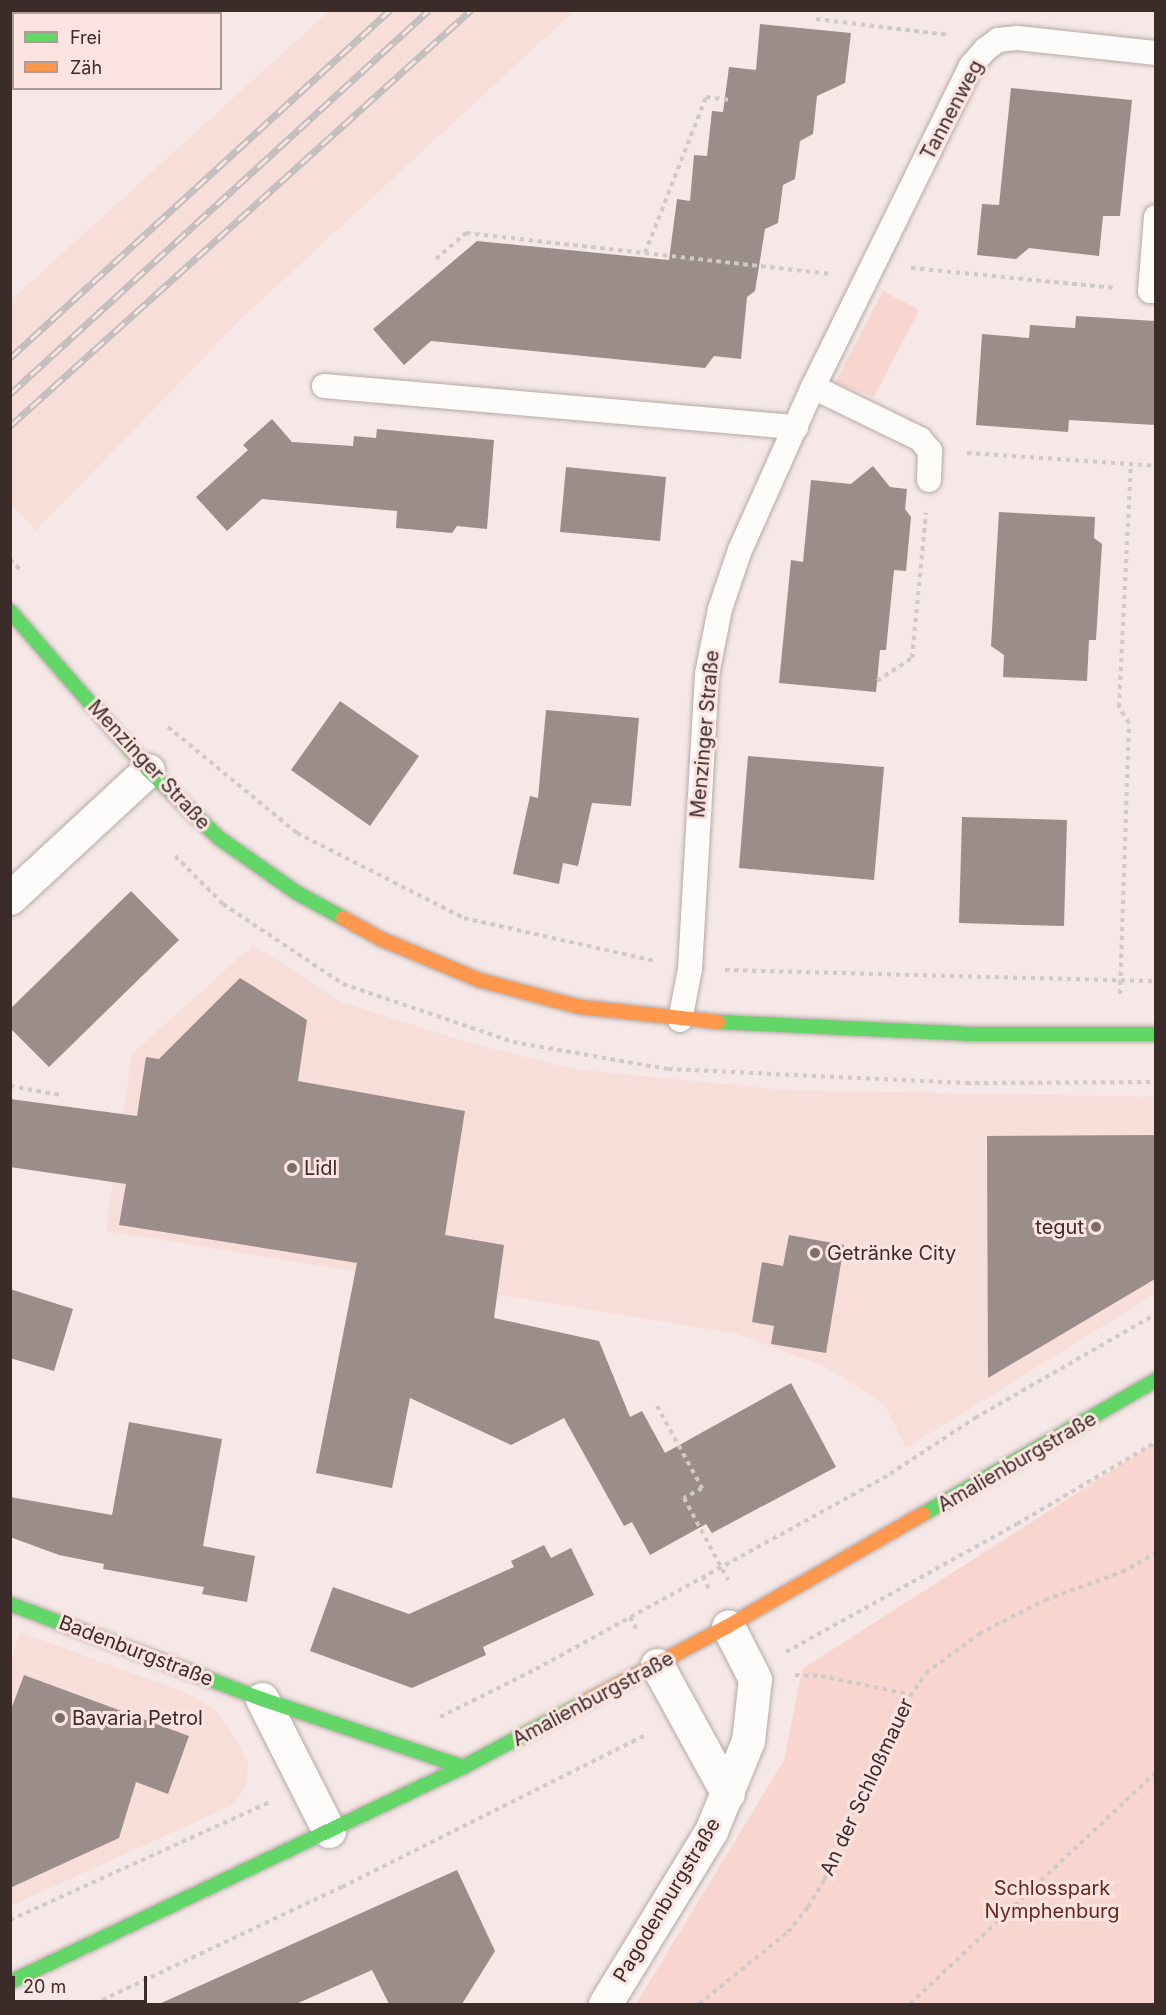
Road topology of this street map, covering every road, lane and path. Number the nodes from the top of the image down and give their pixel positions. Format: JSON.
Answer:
{"nodes":[{"id":1,"x":816,"y":19,"type":"dead end"},
{"id":2,"x":998,"y":40,"type":"junction"},
{"id":3,"x":1155,"y":53,"type":"edge"},
{"id":4,"x":732,"y":100,"type":"dead end"},
{"id":5,"x":1155,"y":217,"type":"edge"},
{"id":6,"x":645,"y":253,"type":"junction"},
{"id":7,"x":436,"y":258,"type":"dead end"},
{"id":8,"x":871,"y":271,"type":"junction"},
{"id":9,"x":1153,"y":291,"type":"edge"},
{"id":10,"x":324,"y":386,"type":"dead end"},
{"id":11,"x":813,"y":387,"type":"junction"},
{"id":12,"x":796,"y":427,"type":"junction"},
{"id":13,"x":930,"y":451,"type":"junction"},
{"id":14,"x":1131,"y":464,"type":"junction"},
{"id":15,"x":1155,"y":466,"type":"edge"},
{"id":16,"x":929,"y":480,"type":"joint"},
{"id":17,"x":10,"y":559,"type":"edge"},
{"id":18,"x":26,"y":577,"type":"dead end"},
{"id":19,"x":10,"y":610,"type":"edge"},
{"id":20,"x":877,"y":681,"type":"dead end"},
{"id":21,"x":162,"y":722,"type":"dead end"},
{"id":22,"x":148,"y":770,"type":"junction"},
{"id":23,"x":10,"y":898,"type":"edge"},
{"id":24,"x":690,"y":969,"type":"junction"},
{"id":25,"x":1155,"y":981,"type":"edge"},
{"id":26,"x":1120,"y":983,"type":"junction"},
{"id":27,"x":680,"y":1020,"type":"junction"},
{"id":28,"x":1120,"y":1033,"type":"junction"},
{"id":29,"x":1155,"y":1034,"type":"edge"},
{"id":30,"x":668,"y":1069,"type":"dead end"},
{"id":31,"x":1155,"y":1082,"type":"edge"},
{"id":32,"x":10,"y":1086,"type":"edge"},
{"id":33,"x":60,"y":1095,"type":"dead end"},
{"id":34,"x":1155,"y":1314,"type":"edge"},
{"id":35,"x":1155,"y":1380,"type":"edge"},
{"id":36,"x":657,"y":1406,"type":"dead end"},
{"id":37,"x":1155,"y":1442,"type":"edge"},
{"id":38,"x":1155,"y":1553,"type":"edge"},
{"id":39,"x":721,"y":1567,"type":"junction"},
{"id":40,"x":10,"y":1605,"type":"edge"},
{"id":41,"x":738,"y":1620,"type":"junction"},
{"id":42,"x":657,"y":1665,"type":"junction"},
{"id":43,"x":752,"y":1673,"type":"junction"},
{"id":44,"x":909,"y":1694,"type":"junction"},
{"id":45,"x":262,"y":1699,"type":"junction"},
{"id":46,"x":683,"y":1714,"type":"junction"},
{"id":47,"x":392,"y":1742,"type":"junction"},
{"id":48,"x":464,"y":1767,"type":"junction"},
{"id":49,"x":1155,"y":1772,"type":"edge"},
{"id":50,"x":305,"y":1785,"type":"junction"},
{"id":51,"x":728,"y":1794,"type":"junction"},
{"id":52,"x":329,"y":1831,"type":"junction"},
{"id":53,"x":10,"y":1920,"type":"edge"},
{"id":54,"x":10,"y":1982,"type":"edge"},
{"id":55,"x":93,"y":2004,"type":"edge"},
{"id":56,"x":605,"y":2004,"type":"edge"},
{"id":57,"x":699,"y":2004,"type":"edge"},
{"id":58,"x":910,"y":2004,"type":"edge"}],
"edges":[{"from":1,"to":2,"type":"path"},
{"from":2,"to":3,"type":"lane","name":"Tannenweg"},
{"from":2,"to":8,"type":"lane","name":"Tannenweg"},
{"from":4,"to":6,"type":"path"},
{"from":5,"to":9,"type":"lane"},
{"from":6,"to":7,"type":"path"},
{"from":6,"to":8,"type":"path"},
{"from":8,"to":9,"type":"path"},
{"from":8,"to":11,"type":"lane","name":"Tannenweg"},
{"from":10,"to":12,"type":"lane"},
{"from":11,"to":12,"type":"lane","name":"Menzinger Straße"},
{"from":11,"to":13,"type":"lane"},
{"from":12,"to":24,"type":"lane","name":"Menzinger Straße"},
{"from":13,"to":14,"type":"path"},
{"from":13,"to":16,"type":"lane"},
{"from":14,"to":15,"type":"path"},
{"from":14,"to":26,"type":"path"},
{"from":16,"to":20,"type":"path"},
{"from":17,"to":18,"type":"path"},
{"from":19,"to":22,"type":"street","name":"Menzinger Straße"},
{"from":21,"to":24,"type":"path"},
{"from":22,"to":23,"type":"street"},
{"from":22,"to":27,"type":"street","name":"Menzinger Straße"},
{"from":24,"to":26,"type":"path"},
{"from":24,"to":27,"type":"lane","name":"Menzinger Straße"},
{"from":25,"to":26,"type":"path"},
{"from":26,"to":28,"type":"path"},
{"from":27,"to":28,"type":"street","name":"Menzinger Straße"},
{"from":28,"to":29,"type":"street","name":"Menzinger Straße"},
{"from":30,"to":31,"type":"path"},
{"from":32,"to":33,"type":"path"},
{"from":34,"to":39,"type":"path"},
{"from":35,"to":41,"type":"street","name":"Amalienburgstraße"},
{"from":36,"to":39,"type":"path"},
{"from":37,"to":43,"type":"path"},
{"from":38,"to":44,"type":"path","name":"An der Schloßmauer"},
{"from":39,"to":41,"type":"path"},
{"from":39,"to":47,"type":"path"},
{"from":40,"to":45,"type":"street","name":"Badenburgstraße"},
{"from":41,"to":42,"type":"street","name":"Amalienburgstraße"},
{"from":41,"to":43,"type":"street","name":"Pagodenburgstraße"},
{"from":42,"to":46,"type":"street","name":"Pagodenburgstraße"},
{"from":42,"to":48,"type":"street","name":"Amalienburgstraße"},
{"from":43,"to":44,"type":"path"},
{"from":43,"to":51,"type":"street","name":"Pagodenburgstraße"},
{"from":44,"to":57,"type":"path","name":"An der Schloßmauer"},
{"from":45,"to":47,"type":"street","name":"Badenburgstraße"},
{"from":45,"to":50,"type":"street"},
{"from":46,"to":51,"type":"street","name":"Pagodenburgstraße"},
{"from":46,"to":55,"type":"path"},
{"from":47,"to":48,"type":"street","name":"Badenburgstraße"},
{"from":48,"to":52,"type":"street","name":"Amalienburgstraße"},
{"from":49,"to":58,"type":"path"},
{"from":50,"to":52,"type":"street"},
{"from":50,"to":53,"type":"path"},
{"from":51,"to":56,"type":"street","name":"Pagodenburgstraße"},
{"from":52,"to":54,"type":"street","name":"Amalienburgstraße"}]}
